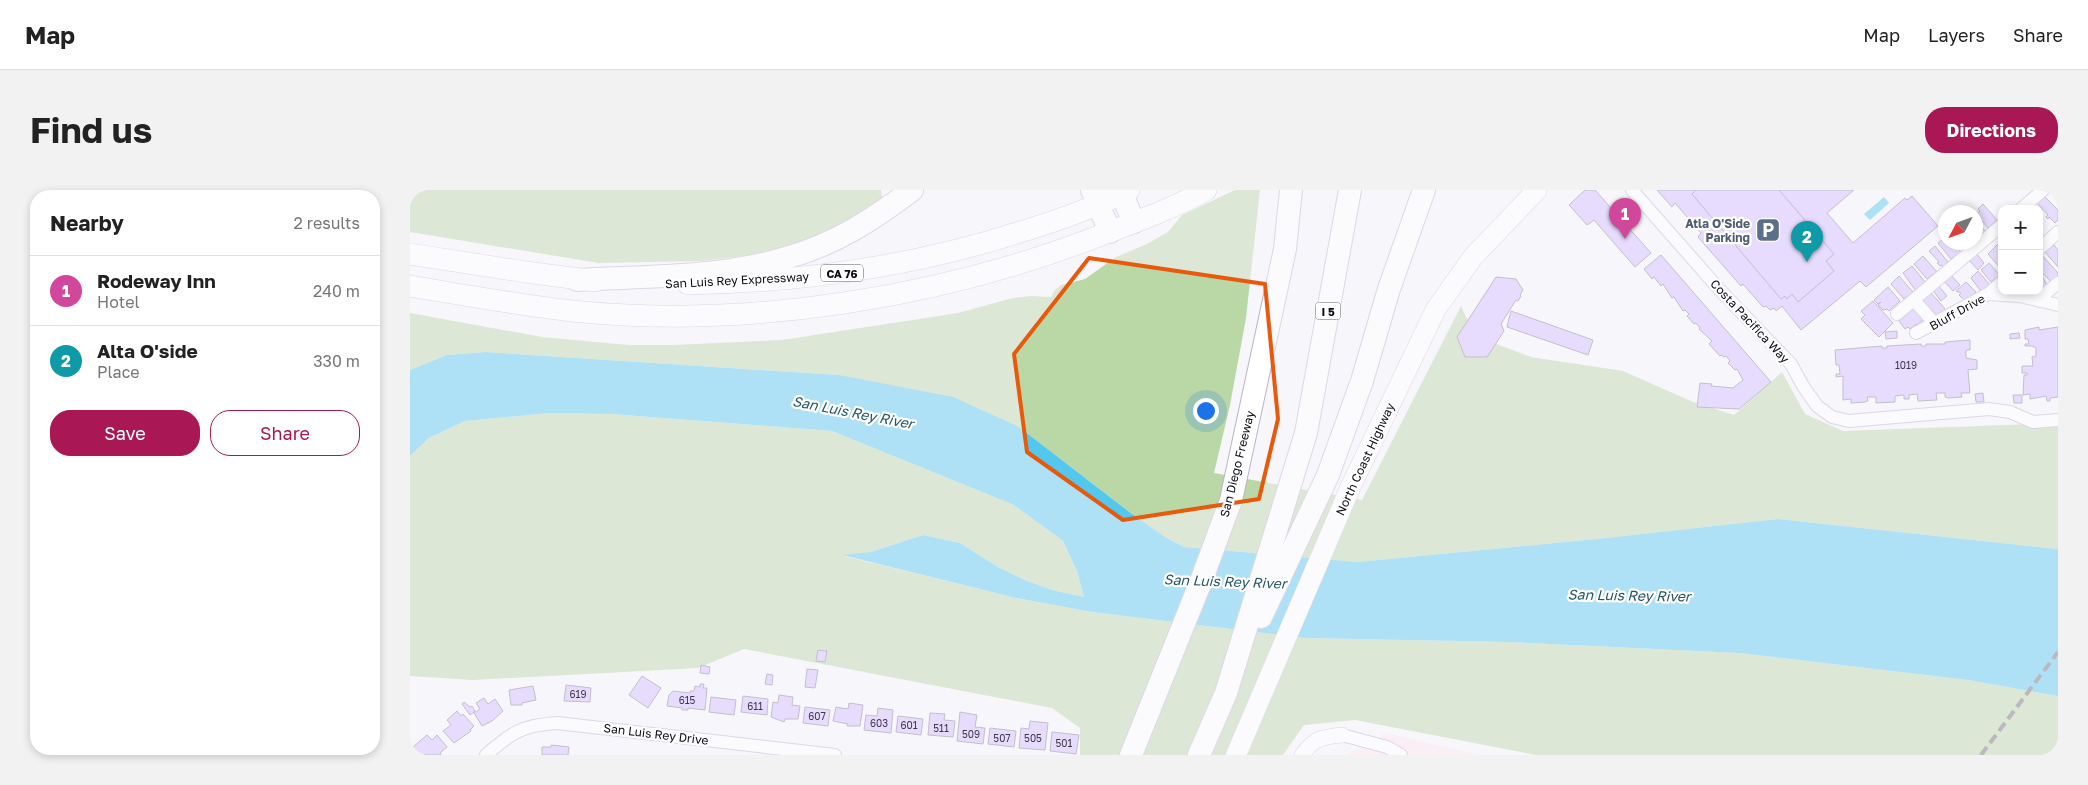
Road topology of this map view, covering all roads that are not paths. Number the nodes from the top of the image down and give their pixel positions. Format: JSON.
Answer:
{"nodes":[{"id":1,"x":912,"y":190,"type":"edge"},
{"id":2,"x":1206,"y":190,"type":"edge"},
{"id":3,"x":1291,"y":190,"type":"edge"},
{"id":4,"x":1350,"y":190,"type":"edge"},
{"id":5,"x":1424,"y":190,"type":"edge"},
{"id":6,"x":1537,"y":190,"type":"edge"},
{"id":7,"x":1632,"y":190,"type":"edge"},
{"id":8,"x":2042,"y":190,"type":"edge"},
{"id":9,"x":1124,"y":191,"type":"edge"},
{"id":10,"x":1095,"y":197,"type":"edge"},
{"id":11,"x":2025,"y":205,"type":"edge"},
{"id":12,"x":1134,"y":222,"type":"junction"},
{"id":13,"x":1998,"y":229,"type":"edge"},
{"id":14,"x":1110,"y":232,"type":"junction"},
{"id":15,"x":2058,"y":232,"type":"edge"},
{"id":16,"x":2043,"y":245,"type":"edge"},
{"id":17,"x":410,"y":254,"type":"edge"},
{"id":18,"x":577,"y":280,"type":"junction"},
{"id":19,"x":2058,"y":283,"type":"edge"},
{"id":20,"x":1998,"y":285,"type":"edge"},
{"id":21,"x":410,"y":286,"type":"edge"},
{"id":22,"x":1988,"y":294,"type":"junction"},
{"id":23,"x":1914,"y":300,"type":"junction"},
{"id":24,"x":2038,"y":300,"type":"junction"},
{"id":25,"x":2058,"y":305,"type":"edge"},
{"id":26,"x":1897,"y":314,"type":"dead end"},
{"id":27,"x":1935,"y":324,"type":"junction"},
{"id":28,"x":1916,"y":333,"type":"dead end"},
{"id":29,"x":2058,"y":420,"type":"edge"},
{"id":30,"x":1226,"y":693,"type":"junction"},
{"id":31,"x":1342,"y":735,"type":"joint"},
{"id":32,"x":486,"y":755,"type":"edge"},
{"id":33,"x":835,"y":755,"type":"edge"},
{"id":34,"x":1131,"y":755,"type":"edge"},
{"id":35,"x":1199,"y":755,"type":"edge"},
{"id":36,"x":1236,"y":755,"type":"edge"},
{"id":37,"x":1302,"y":755,"type":"edge"},
{"id":38,"x":1401,"y":755,"type":"edge"}],
"edges":[{"from":1,"to":18,"type":"highway"},
{"from":2,"to":12,"type":"highway","number":"CA 76"},
{"from":3,"to":34,"type":"highway","name":"San Diego Freeway"},
{"from":4,"to":30,"type":"highway","number":"I 5"},
{"from":5,"to":30,"type":"highway"},
{"from":6,"to":36,"type":"main road","name":"North Coast Highway"},
{"from":7,"to":29,"type":"street","name":"Costa Pacifica Way"},
{"from":8,"to":11,"type":"street"},
{"from":9,"to":10,"type":"highway","number":"CA 76"},
{"from":9,"to":12,"type":"highway"},
{"from":10,"to":14,"type":"highway"},
{"from":10,"to":18,"type":"highway","name":"San Luis Rey Expressway","number":"CA 76"},
{"from":12,"to":14,"type":"highway","number":"CA 76"},
{"from":13,"to":23,"type":"street"},
{"from":14,"to":21,"type":"highway","number":"CA 76"},
{"from":15,"to":16,"type":"street"},
{"from":17,"to":18,"type":"highway","number":"CA 76"},
{"from":19,"to":24,"type":"street"},
{"from":20,"to":22,"type":"street"},
{"from":22,"to":24,"type":"street","name":"Bluff Drive"},
{"from":22,"to":27,"type":"street","name":"Bluff Drive"},
{"from":23,"to":26,"type":"street"},
{"from":23,"to":27,"type":"street"},
{"from":24,"to":25,"type":"street","name":"Bluff Drive"},
{"from":27,"to":28,"type":"street","name":"Bluff Drive"},
{"from":30,"to":35,"type":"highway","number":"I 5"},
{"from":31,"to":37,"type":"street"},
{"from":31,"to":38,"type":"street"},
{"from":32,"to":33,"type":"street","name":"San Luis Rey Drive"}]}
